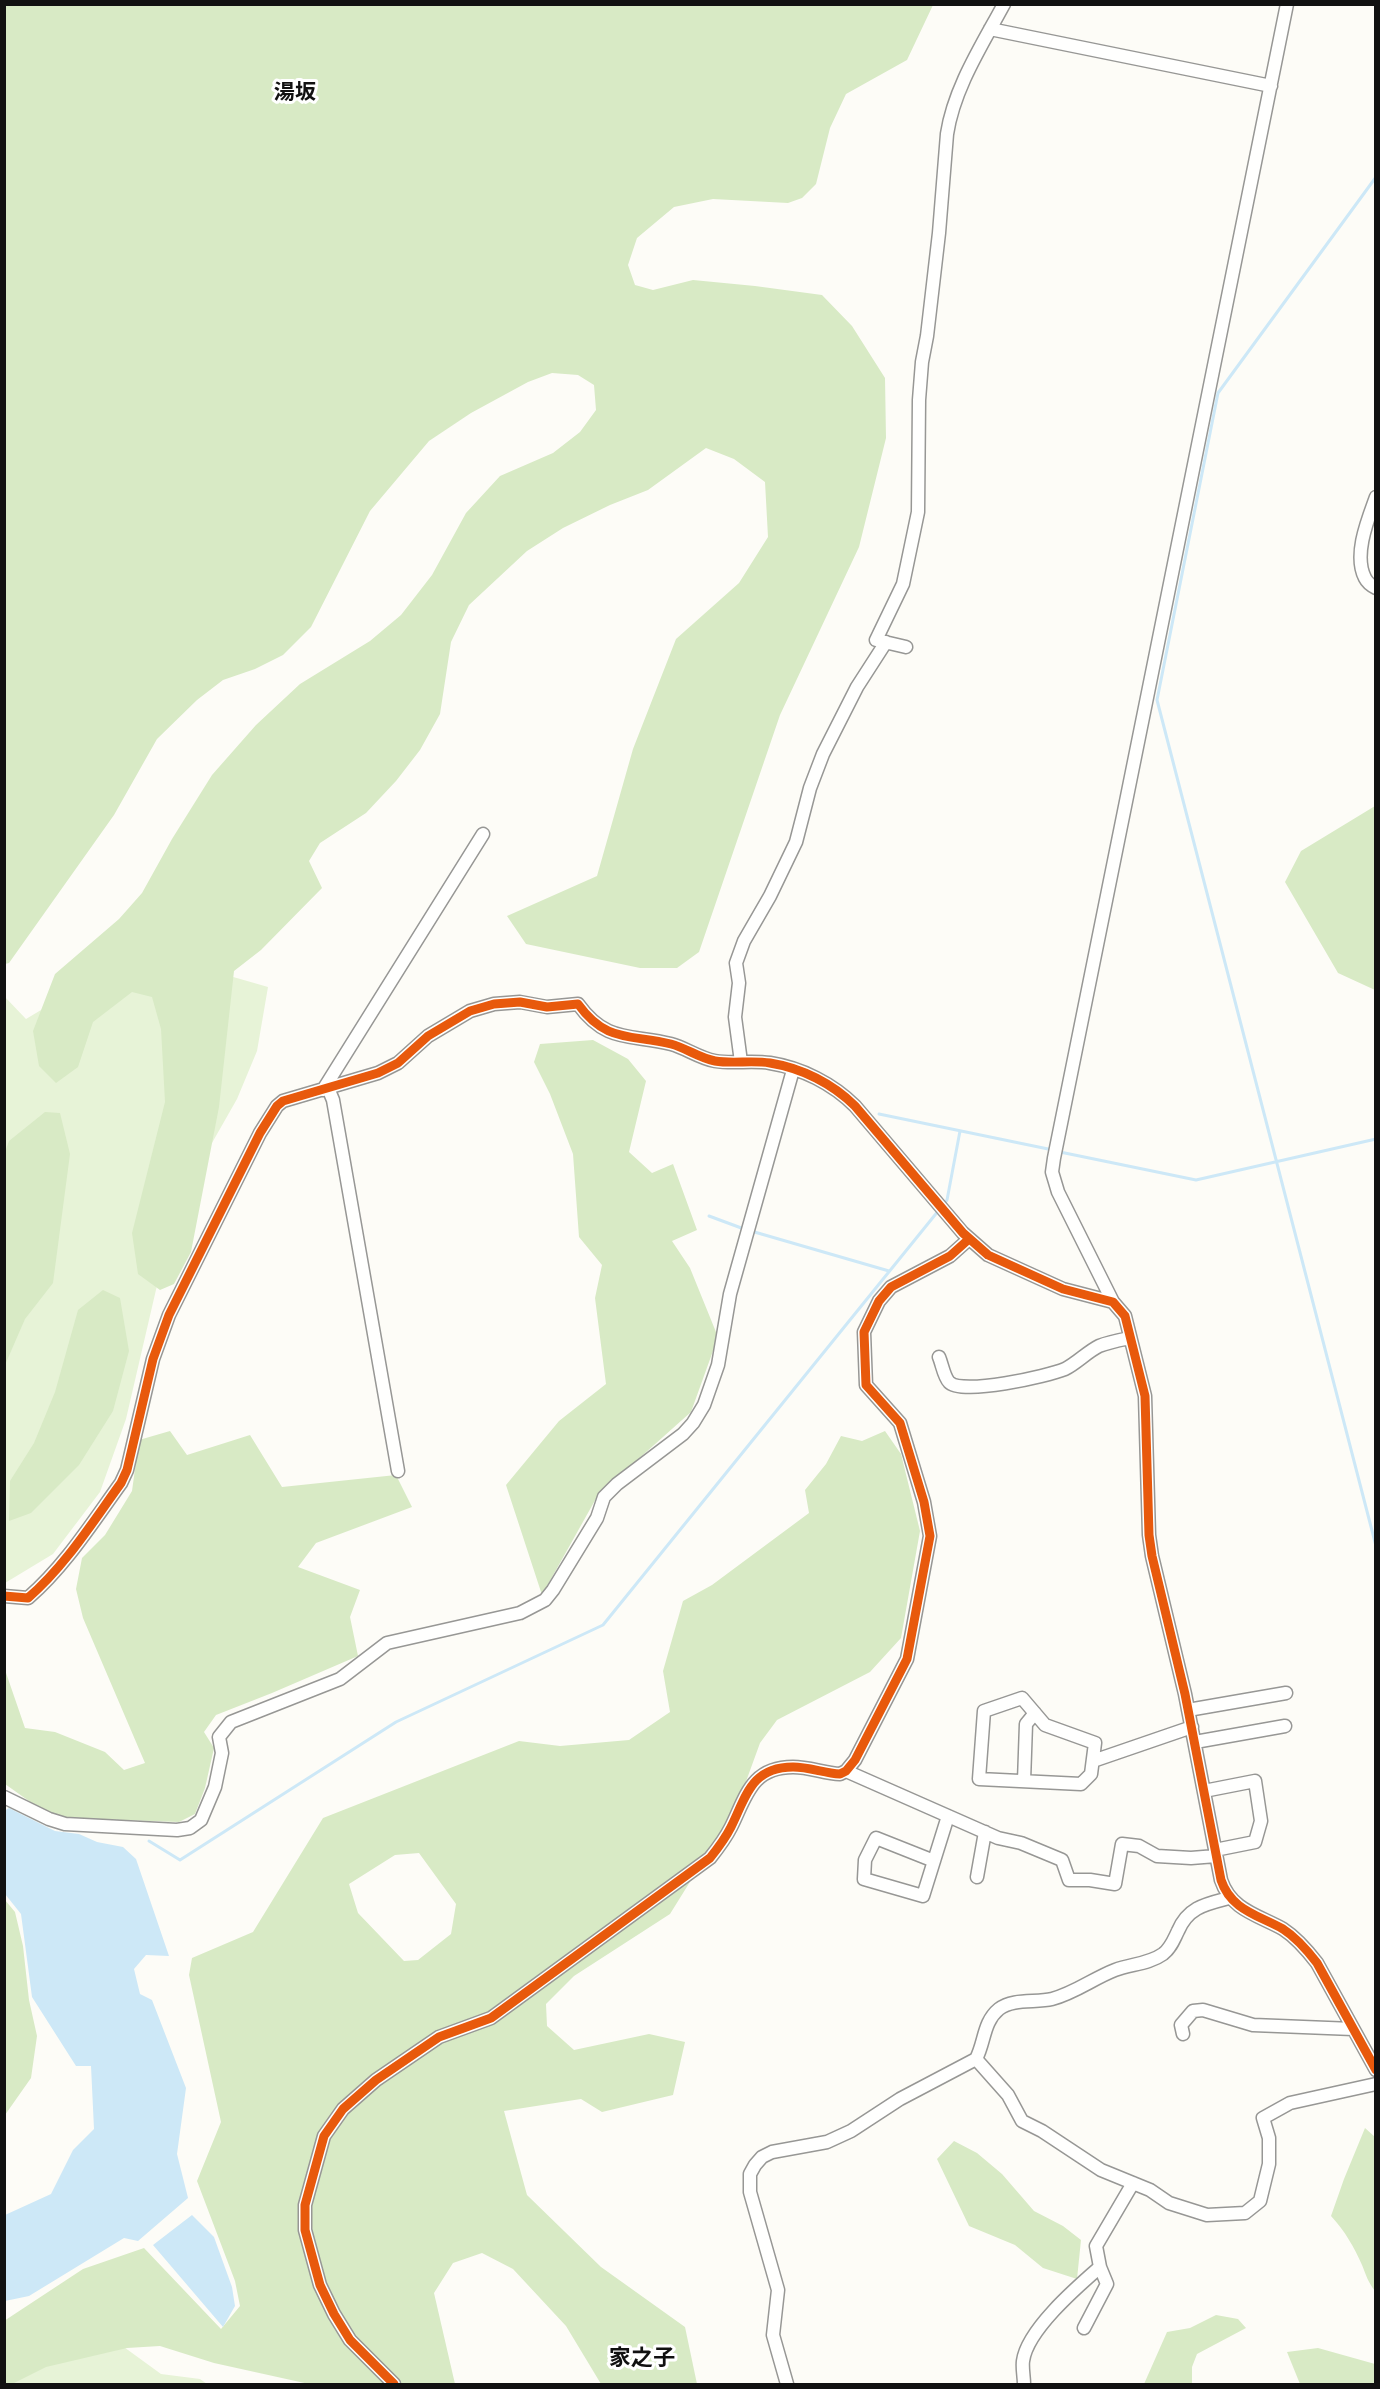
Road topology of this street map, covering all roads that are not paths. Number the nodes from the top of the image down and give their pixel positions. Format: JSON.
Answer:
{"nodes":[{"id":1,"x":1004,"y":4,"type":"edge"},
{"id":2,"x":1287,"y":4,"type":"edge"},
{"id":3,"x":990,"y":29,"type":"junction"},
{"id":4,"x":1271,"y":86,"type":"junction"},
{"id":5,"x":1376,"y":497,"type":"edge"},
{"id":6,"x":1376,"y":588,"type":"edge"},
{"id":7,"x":886,"y":642,"type":"junction"},
{"id":8,"x":906,"y":647,"type":"dead end"},
{"id":9,"x":483,"y":834,"type":"dead end"},
{"id":10,"x":741,"y":1062,"type":"junction"},
{"id":11,"x":793,"y":1070,"type":"junction"},
{"id":12,"x":326,"y":1089,"type":"junction"},
{"id":13,"x":969,"y":1239,"type":"junction"},
{"id":14,"x":1113,"y":1302,"type":"junction"},
{"id":15,"x":1130,"y":1338,"type":"junction"},
{"id":16,"x":939,"y":1357,"type":"dead end"},
{"id":17,"x":398,"y":1471,"type":"dead end"},
{"id":18,"x":4,"y":1596,"type":"edge"},
{"id":19,"x":1286,"y":1693,"type":"dead end"},
{"id":20,"x":1188,"y":1710,"type":"junction"},
{"id":21,"x":1035,"y":1713,"type":"junction"},
{"id":22,"x":1285,"y":1726,"type":"dead end"},
{"id":23,"x":1192,"y":1727,"type":"junction"},
{"id":24,"x":1194,"y":1742,"type":"junction"},
{"id":25,"x":1093,"y":1761,"type":"junction"},
{"id":26,"x":846,"y":1771,"type":"junction"},
{"id":27,"x":1024,"y":1781,"type":"junction"},
{"id":28,"x":1204,"y":1791,"type":"junction"},
{"id":29,"x":4,"y":1797,"type":"edge"},
{"id":30,"x":948,"y":1816,"type":"junction"},
{"id":31,"x":985,"y":1832,"type":"junction"},
{"id":32,"x":1216,"y":1853,"type":"junction"},
{"id":33,"x":934,"y":1861,"type":"junction"},
{"id":34,"x":977,"y":1877,"type":"dead end"},
{"id":35,"x":1229,"y":1898,"type":"junction"},
{"id":36,"x":1353,"y":2029,"type":"junction"},
{"id":37,"x":1183,"y":2034,"type":"dead end"},
{"id":38,"x":976,"y":2059,"type":"junction"},
{"id":39,"x":1376,"y":2070,"type":"edge"},
{"id":40,"x":1376,"y":2084,"type":"edge"},
{"id":41,"x":1133,"y":2183,"type":"junction"},
{"id":42,"x":1100,"y":2267,"type":"junction"},
{"id":43,"x":1084,"y":2328,"type":"dead end"},
{"id":44,"x":394,"y":2385,"type":"edge"},
{"id":45,"x":786,"y":2385,"type":"edge"},
{"id":46,"x":1024,"y":2385,"type":"edge"}],
"edges":[{"from":1,"to":3,"type":"street"},
{"from":2,"to":4,"type":"street"},
{"from":3,"to":4,"type":"street"},
{"from":3,"to":7,"type":"street"},
{"from":4,"to":14,"type":"street"},
{"from":5,"to":6,"type":"street"},
{"from":7,"to":8,"type":"street"},
{"from":7,"to":10,"type":"street"},
{"from":9,"to":12,"type":"street"},
{"from":10,"to":11,"type":"street"},
{"from":10,"to":12,"type":"street"},
{"from":11,"to":13,"type":"street"},
{"from":11,"to":29,"type":"street"},
{"from":12,"to":17,"type":"street"},
{"from":12,"to":18,"type":"street"},
{"from":13,"to":14,"type":"street"},
{"from":13,"to":26,"type":"street"},
{"from":14,"to":15,"type":"street"},
{"from":15,"to":16,"type":"street"},
{"from":15,"to":20,"type":"street"},
{"from":19,"to":20,"type":"street"},
{"from":20,"to":23,"type":"street"},
{"from":21,"to":25,"type":"street"},
{"from":21,"to":27,"type":"street"},
{"from":21,"to":27,"type":"street"},
{"from":22,"to":24,"type":"street"},
{"from":23,"to":24,"type":"street"},
{"from":23,"to":25,"type":"street"},
{"from":24,"to":28,"type":"street"},
{"from":25,"to":27,"type":"street"},
{"from":26,"to":30,"type":"street"},
{"from":26,"to":44,"type":"street"},
{"from":28,"to":32,"type":"street"},
{"from":28,"to":32,"type":"street"},
{"from":30,"to":31,"type":"street"},
{"from":30,"to":33,"type":"street"},
{"from":31,"to":32,"type":"street"},
{"from":31,"to":34,"type":"street"},
{"from":32,"to":35,"type":"street"},
{"from":33,"to":33,"type":"street"},
{"from":35,"to":36,"type":"street"},
{"from":35,"to":38,"type":"street"},
{"from":36,"to":37,"type":"street"},
{"from":36,"to":39,"type":"street"},
{"from":38,"to":41,"type":"street"},
{"from":38,"to":45,"type":"street"},
{"from":40,"to":41,"type":"street"},
{"from":41,"to":42,"type":"street"},
{"from":42,"to":43,"type":"street"},
{"from":42,"to":46,"type":"street"}]}
